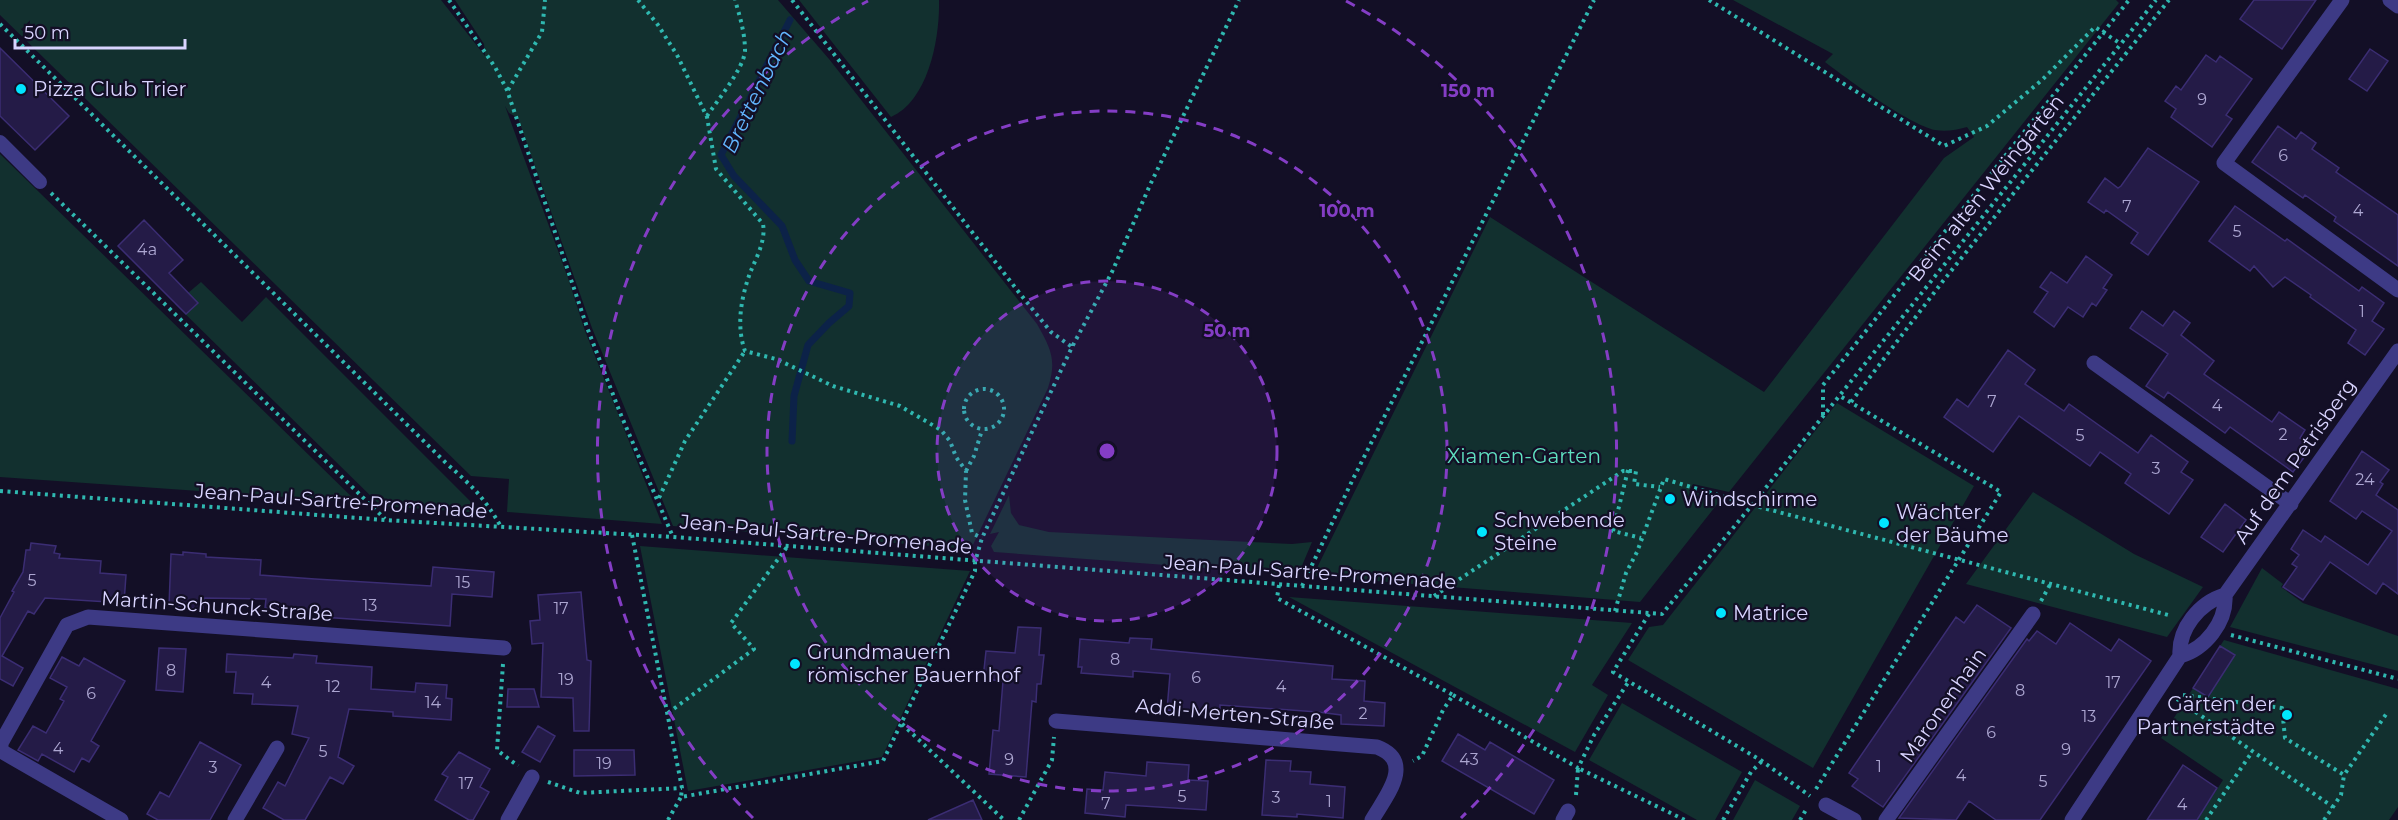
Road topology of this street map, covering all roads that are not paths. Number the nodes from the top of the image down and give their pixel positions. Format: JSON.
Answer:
{"nodes":[{"id":1,"x":2343,"y":0,"type":"edge"},
{"id":2,"x":2390,"y":0,"type":"edge"},
{"id":3,"x":2398,"y":6,"type":"edge"},
{"id":4,"x":0,"y":142,"type":"edge"},
{"id":5,"x":40,"y":182,"type":"road end"},
{"id":6,"x":2398,"y":290,"type":"edge"},
{"id":7,"x":2398,"y":351,"type":"edge"},
{"id":8,"x":2094,"y":363,"type":"dead end"},
{"id":9,"x":2291,"y":504,"type":"junction"},
{"id":10,"x":2224,"y":595,"type":"junction"},
{"id":11,"x":2033,"y":614,"type":"dead end"},
{"id":12,"x":504,"y":648,"type":"road end"},
{"id":13,"x":2180,"y":656,"type":"junction"},
{"id":14,"x":1056,"y":721,"type":"road end"},
{"id":15,"x":277,"y":748,"type":"dead end"},
{"id":16,"x":532,"y":777,"type":"road end"},
{"id":17,"x":1826,"y":805,"type":"dead end"},
{"id":18,"x":121,"y":820,"type":"edge"},
{"id":19,"x":235,"y":820,"type":"edge"},
{"id":20,"x":508,"y":820,"type":"edge"},
{"id":21,"x":1372,"y":820,"type":"edge"},
{"id":22,"x":1854,"y":820,"type":"edge"},
{"id":23,"x":1886,"y":820,"type":"edge"},
{"id":24,"x":2072,"y":820,"type":"edge"}],
"edges":[{"from":1,"to":6,"type":"street"},
{"from":2,"to":3,"type":"street"},
{"from":4,"to":5,"type":"lane"},
{"from":7,"to":9,"type":"street","name":"Auf dem Petrisberg"},
{"from":8,"to":9,"type":"street"},
{"from":9,"to":10,"type":"street","name":"Auf dem Petrisberg"},
{"from":10,"to":13,"type":"street","name":"Auf dem Petrisberg"},
{"from":10,"to":13,"type":"street","name":"Auf dem Petrisberg"},
{"from":11,"to":23,"type":"street","name":"Maronenhain"},
{"from":12,"to":18,"type":"street","name":"Martin-Schunck-Straße"},
{"from":13,"to":24,"type":"street","name":"Auf dem Petrisberg"},
{"from":14,"to":21,"type":"street","name":"Addi-Merten-Straße"},
{"from":15,"to":19,"type":"street"},
{"from":16,"to":20,"type":"street"},
{"from":17,"to":22,"type":"street"}]}
